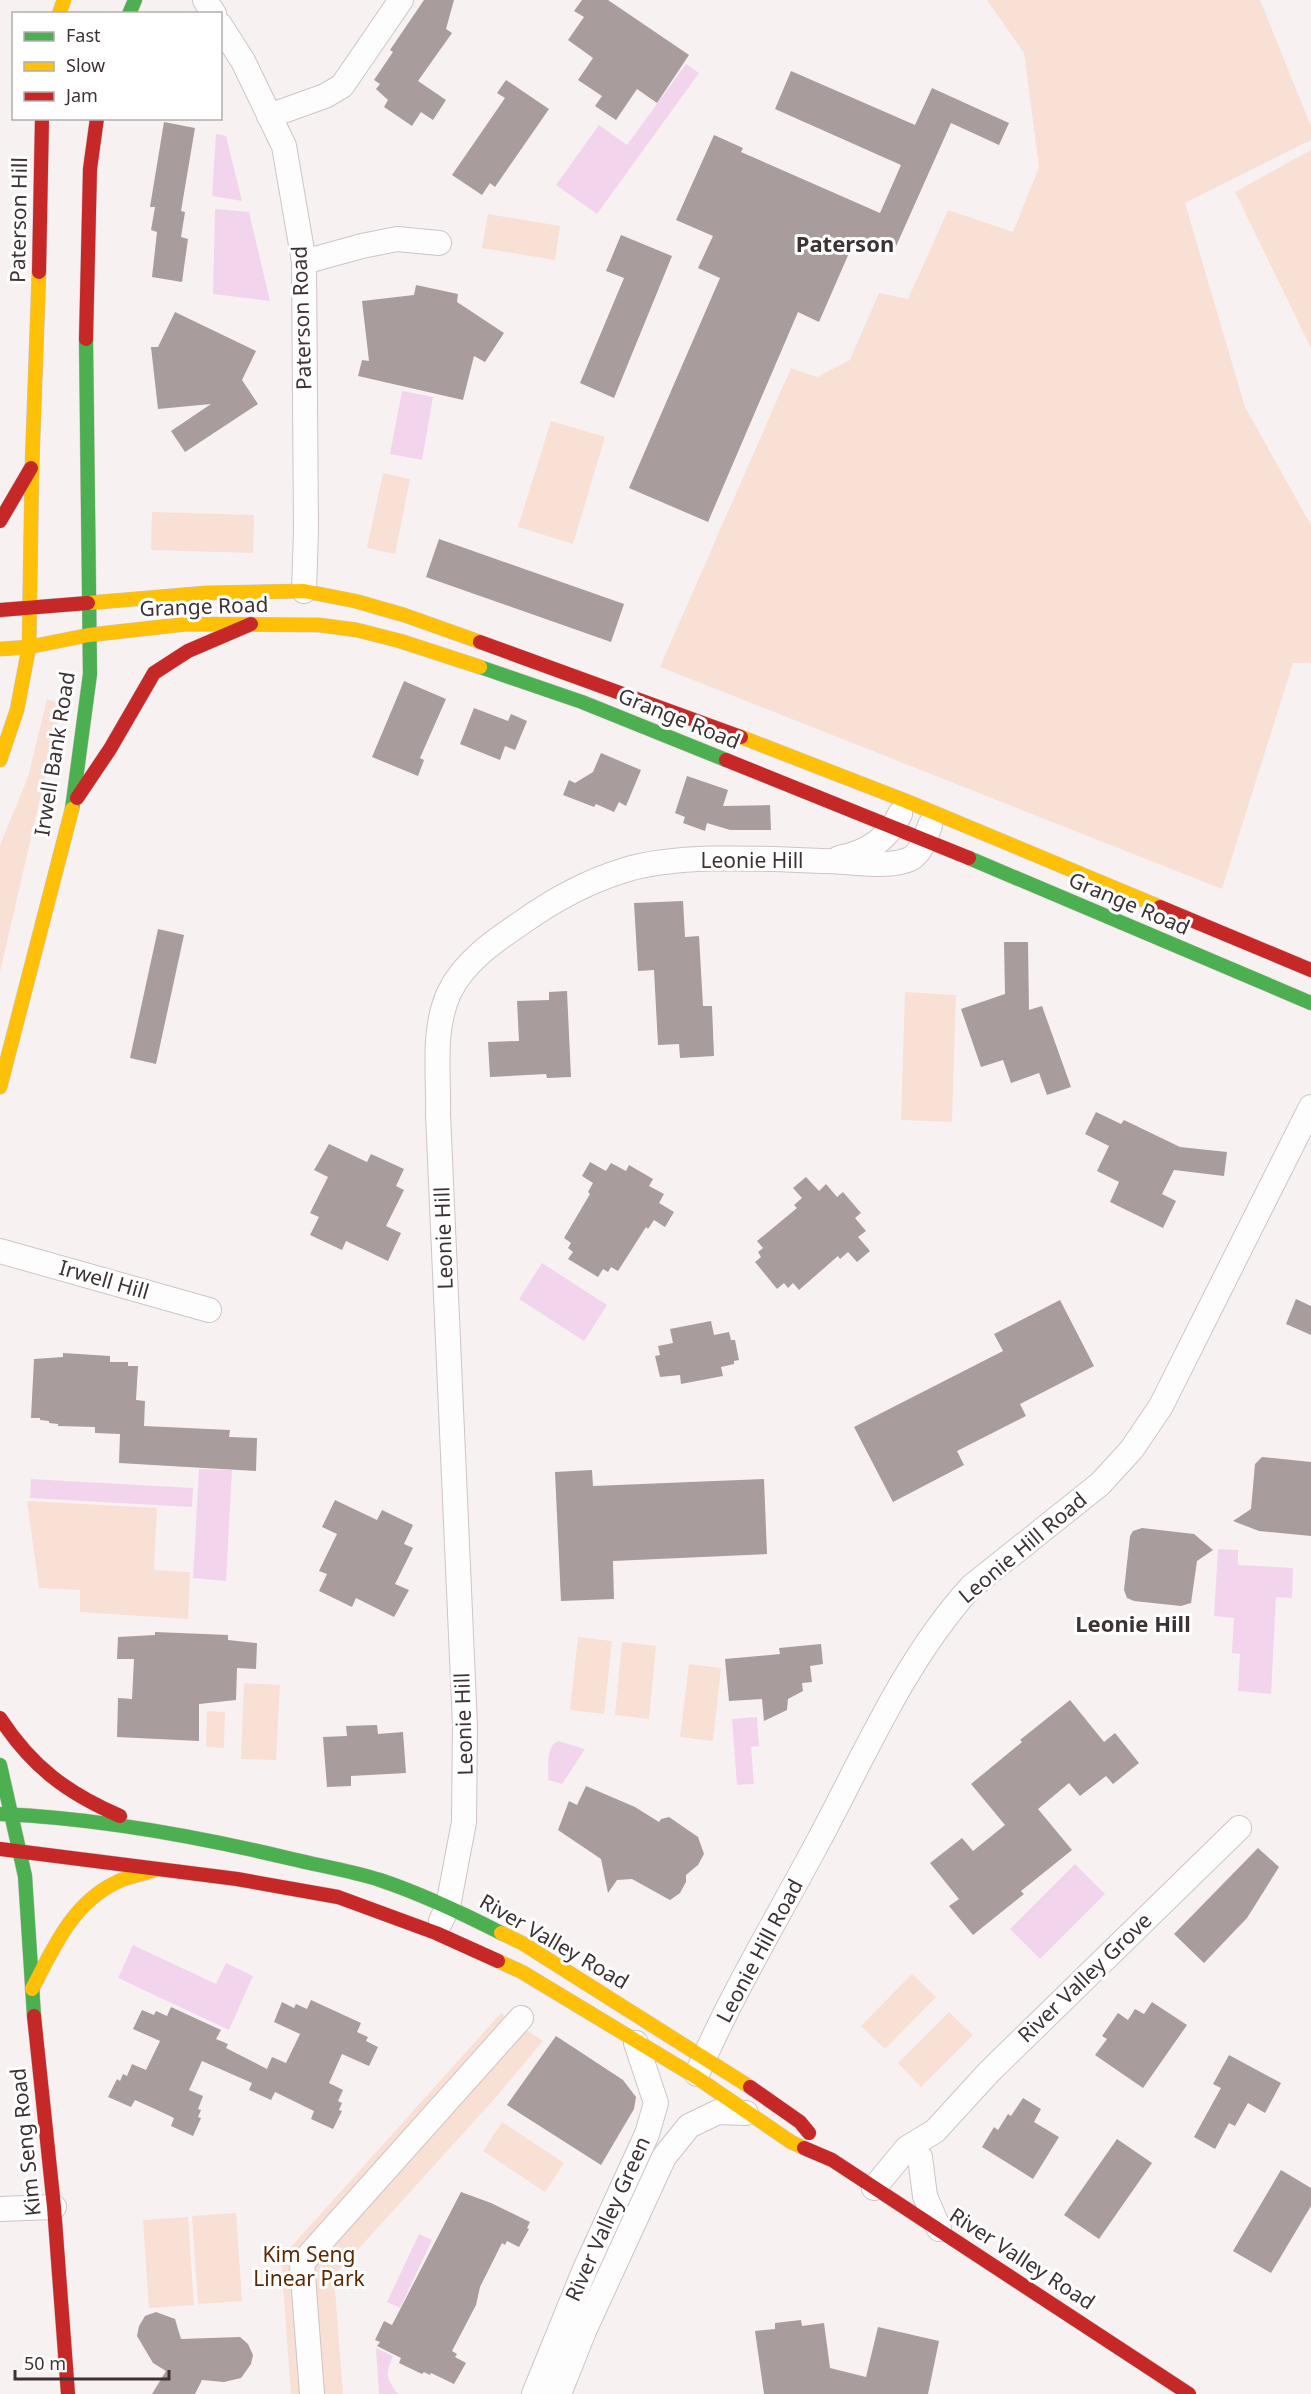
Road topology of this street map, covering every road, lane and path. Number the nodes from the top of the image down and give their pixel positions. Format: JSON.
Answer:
{"nodes":[{"id":1,"x":401,"y":0,"type":"edge"},
{"id":2,"x":222,"y":28,"type":"edge"},
{"id":3,"x":269,"y":116,"type":"junction"},
{"id":4,"x":42,"y":120,"type":"edge"},
{"id":5,"x":97,"y":120,"type":"edge"},
{"id":6,"x":439,"y":243,"type":"dead end"},
{"id":7,"x":304,"y":262,"type":"junction"},
{"id":8,"x":32,"y":466,"type":"junction"},
{"id":9,"x":0,"y":521,"type":"edge"},
{"id":10,"x":304,"y":591,"type":"junction"},
{"id":11,"x":88,"y":603,"type":"junction"},
{"id":12,"x":30,"y":608,"type":"junction"},
{"id":13,"x":0,"y":610,"type":"edge"},
{"id":14,"x":251,"y":624,"type":"junction"},
{"id":15,"x":89,"y":635,"type":"junction"},
{"id":16,"x":29,"y":647,"type":"junction"},
{"id":17,"x":0,"y":649,"type":"edge"},
{"id":18,"x":0,"y":760,"type":"edge"},
{"id":19,"x":906,"y":801,"type":"junction"},
{"id":20,"x":73,"y":804,"type":"junction"},
{"id":21,"x":934,"y":814,"type":"junction"},
{"id":22,"x":893,"y":828,"type":"junction"},
{"id":23,"x":924,"y":840,"type":"junction"},
{"id":24,"x":828,"y":861,"type":"junction"},
{"id":25,"x":1311,"y":970,"type":"edge"},
{"id":26,"x":1311,"y":1003,"type":"edge"},
{"id":27,"x":0,"y":1087,"type":"edge"},
{"id":28,"x":1311,"y":1107,"type":"edge"},
{"id":29,"x":0,"y":1251,"type":"edge"},
{"id":30,"x":209,"y":1311,"type":"dead end"},
{"id":31,"x":0,"y":1718,"type":"edge"},
{"id":32,"x":0,"y":1766,"type":"edge"},
{"id":33,"x":6,"y":1814,"type":"edge"},
{"id":34,"x":1239,"y":1828,"type":"dead end"},
{"id":35,"x":152,"y":1830,"type":"junction"},
{"id":36,"x":0,"y":1849,"type":"edge"},
{"id":37,"x":19,"y":1850,"type":"junction"},
{"id":38,"x":162,"y":1868,"type":"junction"},
{"id":39,"x":448,"y":1906,"type":"junction"},
{"id":40,"x":436,"y":1933,"type":"junction"},
{"id":41,"x":31,"y":1990,"type":"junction"},
{"id":42,"x":521,"y":2018,"type":"dead end"},
{"id":43,"x":636,"y":2043,"type":"junction"},
{"id":44,"x":700,"y":2068,"type":"junction"},
{"id":45,"x":746,"y":2113,"type":"junction"},
{"id":46,"x":935,"y":2131,"type":"junction"},
{"id":47,"x":920,"y":2157,"type":"junction"},
{"id":48,"x":832,"y":2160,"type":"junction"},
{"id":49,"x":881,"y":2192,"type":"junction"},
{"id":50,"x":54,"y":2207,"type":"junction"},
{"id":51,"x":0,"y":2209,"type":"edge"},
{"id":52,"x":939,"y":2229,"type":"junction"},
{"id":53,"x":68,"y":2394,"type":"edge"},
{"id":54,"x":312,"y":2394,"type":"edge"},
{"id":55,"x":534,"y":2394,"type":"edge"},
{"id":56,"x":559,"y":2394,"type":"edge"},
{"id":57,"x":1190,"y":2394,"type":"edge"}],
"edges":[{"from":1,"to":3,"type":"street"},
{"from":2,"to":3,"type":"street","name":"Paterson Road"},
{"from":3,"to":7,"type":"street","name":"Paterson Road"},
{"from":4,"to":8,"type":"main road","name":"Paterson Hill"},
{"from":5,"to":11,"type":"main road"},
{"from":6,"to":7,"type":"street"},
{"from":7,"to":10,"type":"street","name":"Paterson Road"},
{"from":8,"to":9,"type":"main road"},
{"from":8,"to":12,"type":"main road","name":"Paterson Hill"},
{"from":10,"to":11,"type":"main road","name":"Grange Road"},
{"from":10,"to":19,"type":"main road","name":"Grange Road"},
{"from":11,"to":12,"type":"main road","name":"Grange Road"},
{"from":11,"to":15,"type":"main road"},
{"from":12,"to":13,"type":"main road","name":"Grange Road"},
{"from":12,"to":16,"type":"main road","name":"Paterson Hill"},
{"from":14,"to":15,"type":"main road","name":"Grange Road"},
{"from":14,"to":20,"type":"main road"},
{"from":14,"to":22,"type":"main road","name":"Grange Road"},
{"from":15,"to":16,"type":"main road","name":"Grange Road"},
{"from":15,"to":20,"type":"main road","name":"Irwell Bank Road"},
{"from":16,"to":17,"type":"main road","name":"Grange Road"},
{"from":16,"to":18,"type":"main road","name":"Paterson Hill"},
{"from":19,"to":21,"type":"main road","name":"Grange Road"},
{"from":19,"to":22,"type":"street","name":"Leonie Hill"},
{"from":20,"to":27,"type":"main road","name":"Irwell Bank Road"},
{"from":21,"to":23,"type":"street","name":"Leonie Hill"},
{"from":21,"to":25,"type":"main road","name":"Grange Road"},
{"from":22,"to":23,"type":"main road","name":"Grange Road"},
{"from":22,"to":24,"type":"street","name":"Leonie Hill"},
{"from":23,"to":24,"type":"street","name":"Leonie Hill"},
{"from":23,"to":26,"type":"main road","name":"Grange Road"},
{"from":24,"to":39,"type":"street","name":"Leonie Hill"},
{"from":28,"to":44,"type":"street","name":"Leonie Hill Road"},
{"from":29,"to":30,"type":"street","name":"Irwell Hill"},
{"from":31,"to":35,"type":"main road"},
{"from":32,"to":33,"type":"main road"},
{"from":33,"to":35,"type":"main road","name":"River Valley Road"},
{"from":33,"to":37,"type":"main road"},
{"from":34,"to":46,"type":"street","name":"River Valley Grove"},
{"from":35,"to":39,"type":"main road","name":"River Valley Road"},
{"from":36,"to":37,"type":"main road","name":"River Valley Road"},
{"from":37,"to":38,"type":"main road","name":"River Valley Road"},
{"from":37,"to":41,"type":"main road","name":"Kim Seng Road"},
{"from":38,"to":40,"type":"main road","name":"River Valley Road"},
{"from":38,"to":41,"type":"main road"},
{"from":39,"to":40,"type":"street","name":"Leonie Hill"},
{"from":39,"to":44,"type":"main road","name":"River Valley Road"},
{"from":40,"to":43,"type":"main road","name":"River Valley Road"},
{"from":41,"to":50,"type":"main road","name":"Kim Seng Road"},
{"from":42,"to":54,"type":"street"},
{"from":43,"to":44,"type":"main road","name":"River Valley Road"},
{"from":43,"to":55,"type":"street","name":"River Valley Green"},
{"from":44,"to":45,"type":"main road","name":"River Valley Road"},
{"from":44,"to":48,"type":"main road","name":"River Valley Road"},
{"from":45,"to":48,"type":"main road","name":"River Valley Road"},
{"from":45,"to":56,"type":"street","name":"River Valley Green"},
{"from":46,"to":47,"type":"street","name":"River Valley Grove"},
{"from":46,"to":49,"type":"street","name":"River Valley Grove"},
{"from":47,"to":49,"type":"street","name":"River Valley Grove"},
{"from":47,"to":52,"type":"street"},
{"from":48,"to":49,"type":"main road","name":"River Valley Road"},
{"from":49,"to":52,"type":"main road","name":"River Valley Road"},
{"from":50,"to":51,"type":"street"},
{"from":50,"to":53,"type":"main road","name":"Kim Seng Road"},
{"from":52,"to":57,"type":"main road","name":"River Valley Road"}]}
